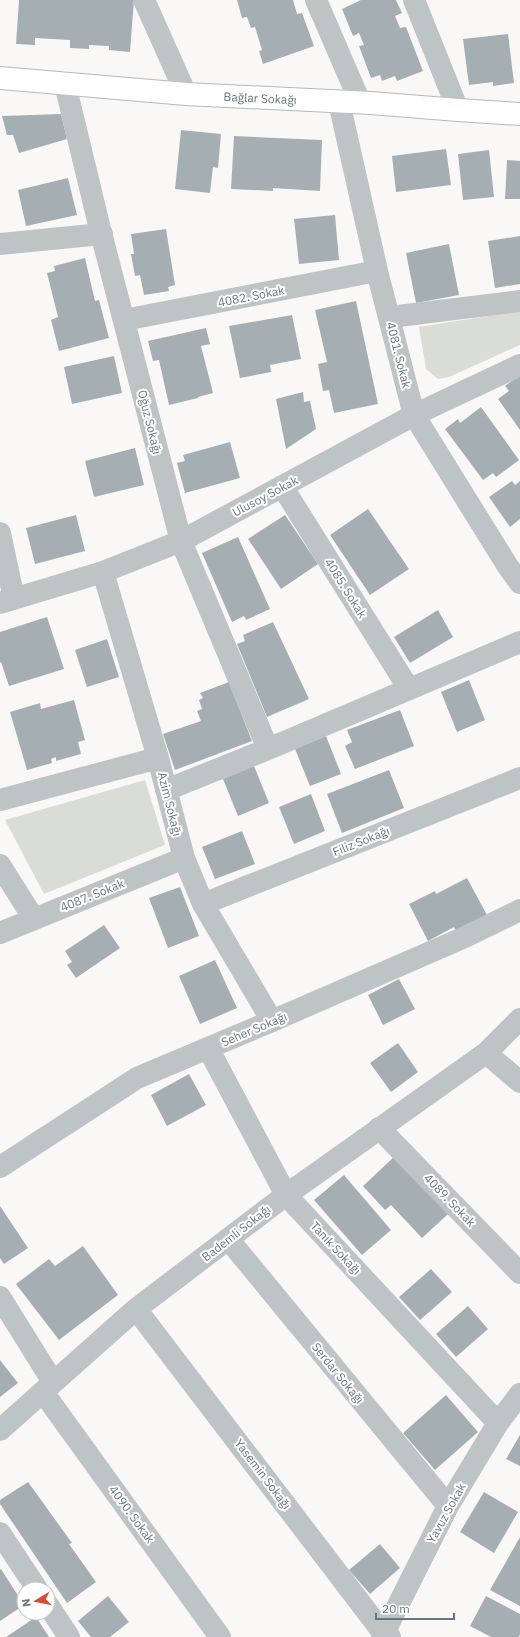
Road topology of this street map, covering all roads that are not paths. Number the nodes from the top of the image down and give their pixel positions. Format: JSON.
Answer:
{"nodes":[{"id":1,"x":144,"y":0,"type":"edge"},
{"id":2,"x":316,"y":0,"type":"edge"},
{"id":3,"x":414,"y":0,"type":"edge"},
{"id":4,"x":0,"y":78,"type":"edge"},
{"id":5,"x":65,"y":84,"type":"junction"},
{"id":6,"x":186,"y":94,"type":"junction"},
{"id":7,"x":349,"y":102,"type":"junction"},
{"id":8,"x":458,"y":110,"type":"junction"},
{"id":9,"x":520,"y":114,"type":"edge"},
{"id":10,"x":102,"y":234,"type":"junction"},
{"id":11,"x":0,"y":244,"type":"edge"},
{"id":12,"x":377,"y":272,"type":"junction"},
{"id":13,"x":520,"y":301,"type":"edge"},
{"id":14,"x":390,"y":317,"type":"junction"},
{"id":15,"x":124,"y":320,"type":"junction"},
{"id":16,"x":520,"y":365,"type":"edge"},
{"id":17,"x":414,"y":415,"type":"junction"},
{"id":18,"x":282,"y":486,"type":"junction"},
{"id":19,"x":0,"y":533,"type":"edge"},
{"id":20,"x":181,"y":541,"type":"junction"},
{"id":21,"x":103,"y":572,"type":"junction"},
{"id":22,"x":520,"y":583,"type":"edge"},
{"id":23,"x":7,"y":601,"type":"edge"},
{"id":24,"x":520,"y":642,"type":"edge"},
{"id":25,"x":409,"y":689,"type":"junction"},
{"id":26,"x":268,"y":749,"type":"junction"},
{"id":27,"x":158,"y":758,"type":"junction"},
{"id":28,"x":520,"y":778,"type":"edge"},
{"id":29,"x":166,"y":790,"type":"junction"},
{"id":30,"x":0,"y":800,"type":"edge"},
{"id":31,"x":184,"y":858,"type":"junction"},
{"id":32,"x":0,"y":865,"type":"edge"},
{"id":33,"x":202,"y":904,"type":"junction"},
{"id":34,"x":520,"y":910,"type":"edge"},
{"id":35,"x":34,"y":919,"type":"junction"},
{"id":36,"x":0,"y":933,"type":"edge"},
{"id":37,"x":520,"y":1019,"type":"edge"},
{"id":38,"x":272,"y":1021,"type":"junction"},
{"id":39,"x":208,"y":1048,"type":"junction"},
{"id":40,"x":486,"y":1053,"type":"junction"},
{"id":41,"x":520,"y":1082,"type":"edge"},
{"id":42,"x":379,"y":1128,"type":"junction"},
{"id":43,"x":0,"y":1168,"type":"edge"},
{"id":44,"x":286,"y":1195,"type":"junction"},
{"id":45,"x":229,"y":1240,"type":"junction"},
{"id":46,"x":520,"y":1273,"type":"edge"},
{"id":47,"x":1,"y":1302,"type":"edge"},
{"id":48,"x":136,"y":1309,"type":"junction"},
{"id":49,"x":48,"y":1387,"type":"junction"},
{"id":50,"x":520,"y":1394,"type":"edge"},
{"id":51,"x":498,"y":1423,"type":"junction"},
{"id":52,"x":0,"y":1430,"type":"edge"},
{"id":53,"x":448,"y":1506,"type":"junction"},
{"id":54,"x":0,"y":1533,"type":"edge"},
{"id":55,"x":32,"y":1581,"type":"edge"},
{"id":56,"x":56,"y":1617,"type":"edge"},
{"id":57,"x":386,"y":1636,"type":"edge"},
{"id":58,"x":69,"y":1637,"type":"edge"},
{"id":59,"x":220,"y":1637,"type":"edge"}],
"edges":[{"from":1,"to":6,"type":"street"},
{"from":2,"to":7,"type":"street","name":"4081. Sokak"},
{"from":3,"to":8,"type":"street"},
{"from":4,"to":5,"type":"main road","name":"Bağlar Sokağı"},
{"from":5,"to":6,"type":"main road","name":"Bağlar Sokağı"},
{"from":5,"to":10,"type":"street","name":"Oğuz Sokağı"},
{"from":6,"to":7,"type":"main road","name":"Bağlar Sokağı"},
{"from":7,"to":8,"type":"main road","name":"Bağlar Sokağı"},
{"from":7,"to":12,"type":"street","name":"4081. Sokak"},
{"from":8,"to":9,"type":"main road","name":"Bağlar Sokağı"},
{"from":10,"to":11,"type":"street"},
{"from":10,"to":15,"type":"street","name":"Oğuz Sokağı"},
{"from":12,"to":14,"type":"street","name":"4081. Sokak"},
{"from":12,"to":15,"type":"street","name":"4082. Sokak"},
{"from":13,"to":14,"type":"street"},
{"from":14,"to":17,"type":"street","name":"4081. Sokak"},
{"from":15,"to":20,"type":"street","name":"Oğuz Sokağı"},
{"from":16,"to":17,"type":"street","name":"Ulusoy Sokak"},
{"from":17,"to":18,"type":"street","name":"Ulusoy Sokak"},
{"from":17,"to":22,"type":"street","name":"4081. Sokak"},
{"from":18,"to":20,"type":"street","name":"Ulusoy Sokak"},
{"from":18,"to":25,"type":"street","name":"4085. Sokak"},
{"from":19,"to":23,"type":"street"},
{"from":20,"to":21,"type":"street","name":"Ulusoy Sokak"},
{"from":20,"to":26,"type":"street","name":"Oğuz Sokağı"},
{"from":21,"to":23,"type":"street","name":"Ulusoy Sokak"},
{"from":21,"to":27,"type":"street","name":"Azim Sokağı"},
{"from":24,"to":25,"type":"street"},
{"from":25,"to":26,"type":"street"},
{"from":26,"to":29,"type":"street"},
{"from":27,"to":29,"type":"street","name":"Azim Sokağı"},
{"from":27,"to":30,"type":"street"},
{"from":28,"to":33,"type":"street","name":"Filiz Sokağı"},
{"from":29,"to":31,"type":"street","name":"Azim Sokağı"},
{"from":31,"to":33,"type":"street","name":"Azim Sokağı"},
{"from":31,"to":35,"type":"street","name":"4087. Sokak"},
{"from":32,"to":35,"type":"street"},
{"from":33,"to":38,"type":"street","name":"Azim Sokağı"},
{"from":34,"to":38,"type":"street","name":"Seher Sokağı"},
{"from":35,"to":36,"type":"street","name":"4087. Sokak"},
{"from":37,"to":40,"type":"street","name":"Bademli Sokağı"},
{"from":38,"to":39,"type":"street","name":"Seher Sokağı"},
{"from":39,"to":43,"type":"street","name":"Seher Sokağı"},
{"from":39,"to":44,"type":"street","name":"Tanık Sokağı"},
{"from":40,"to":41,"type":"street"},
{"from":40,"to":42,"type":"street","name":"Bademli Sokağı"},
{"from":42,"to":44,"type":"street","name":"Bademli Sokağı"},
{"from":42,"to":46,"type":"street","name":"4089. Sokak"},
{"from":44,"to":45,"type":"street","name":"Bademli Sokağı"},
{"from":44,"to":51,"type":"street","name":"Tanık Sokağı"},
{"from":45,"to":48,"type":"street","name":"Bademli Sokağı"},
{"from":45,"to":53,"type":"street","name":"Serdar Sokağı"},
{"from":47,"to":49,"type":"street","name":"4090. Sokak"},
{"from":48,"to":49,"type":"street","name":"Bademli Sokağı"},
{"from":48,"to":57,"type":"street","name":"Yasemin Sokağı"},
{"from":49,"to":52,"type":"street","name":"Bademli Sokağı"},
{"from":49,"to":59,"type":"street","name":"4090. Sokak"},
{"from":50,"to":51,"type":"street","name":"Yavuz Sokak"},
{"from":51,"to":53,"type":"street","name":"Yavuz Sokak"},
{"from":53,"to":57,"type":"street","name":"Yavuz Sokak"},
{"from":54,"to":55,"type":"street"},
{"from":56,"to":58,"type":"street"}]}
